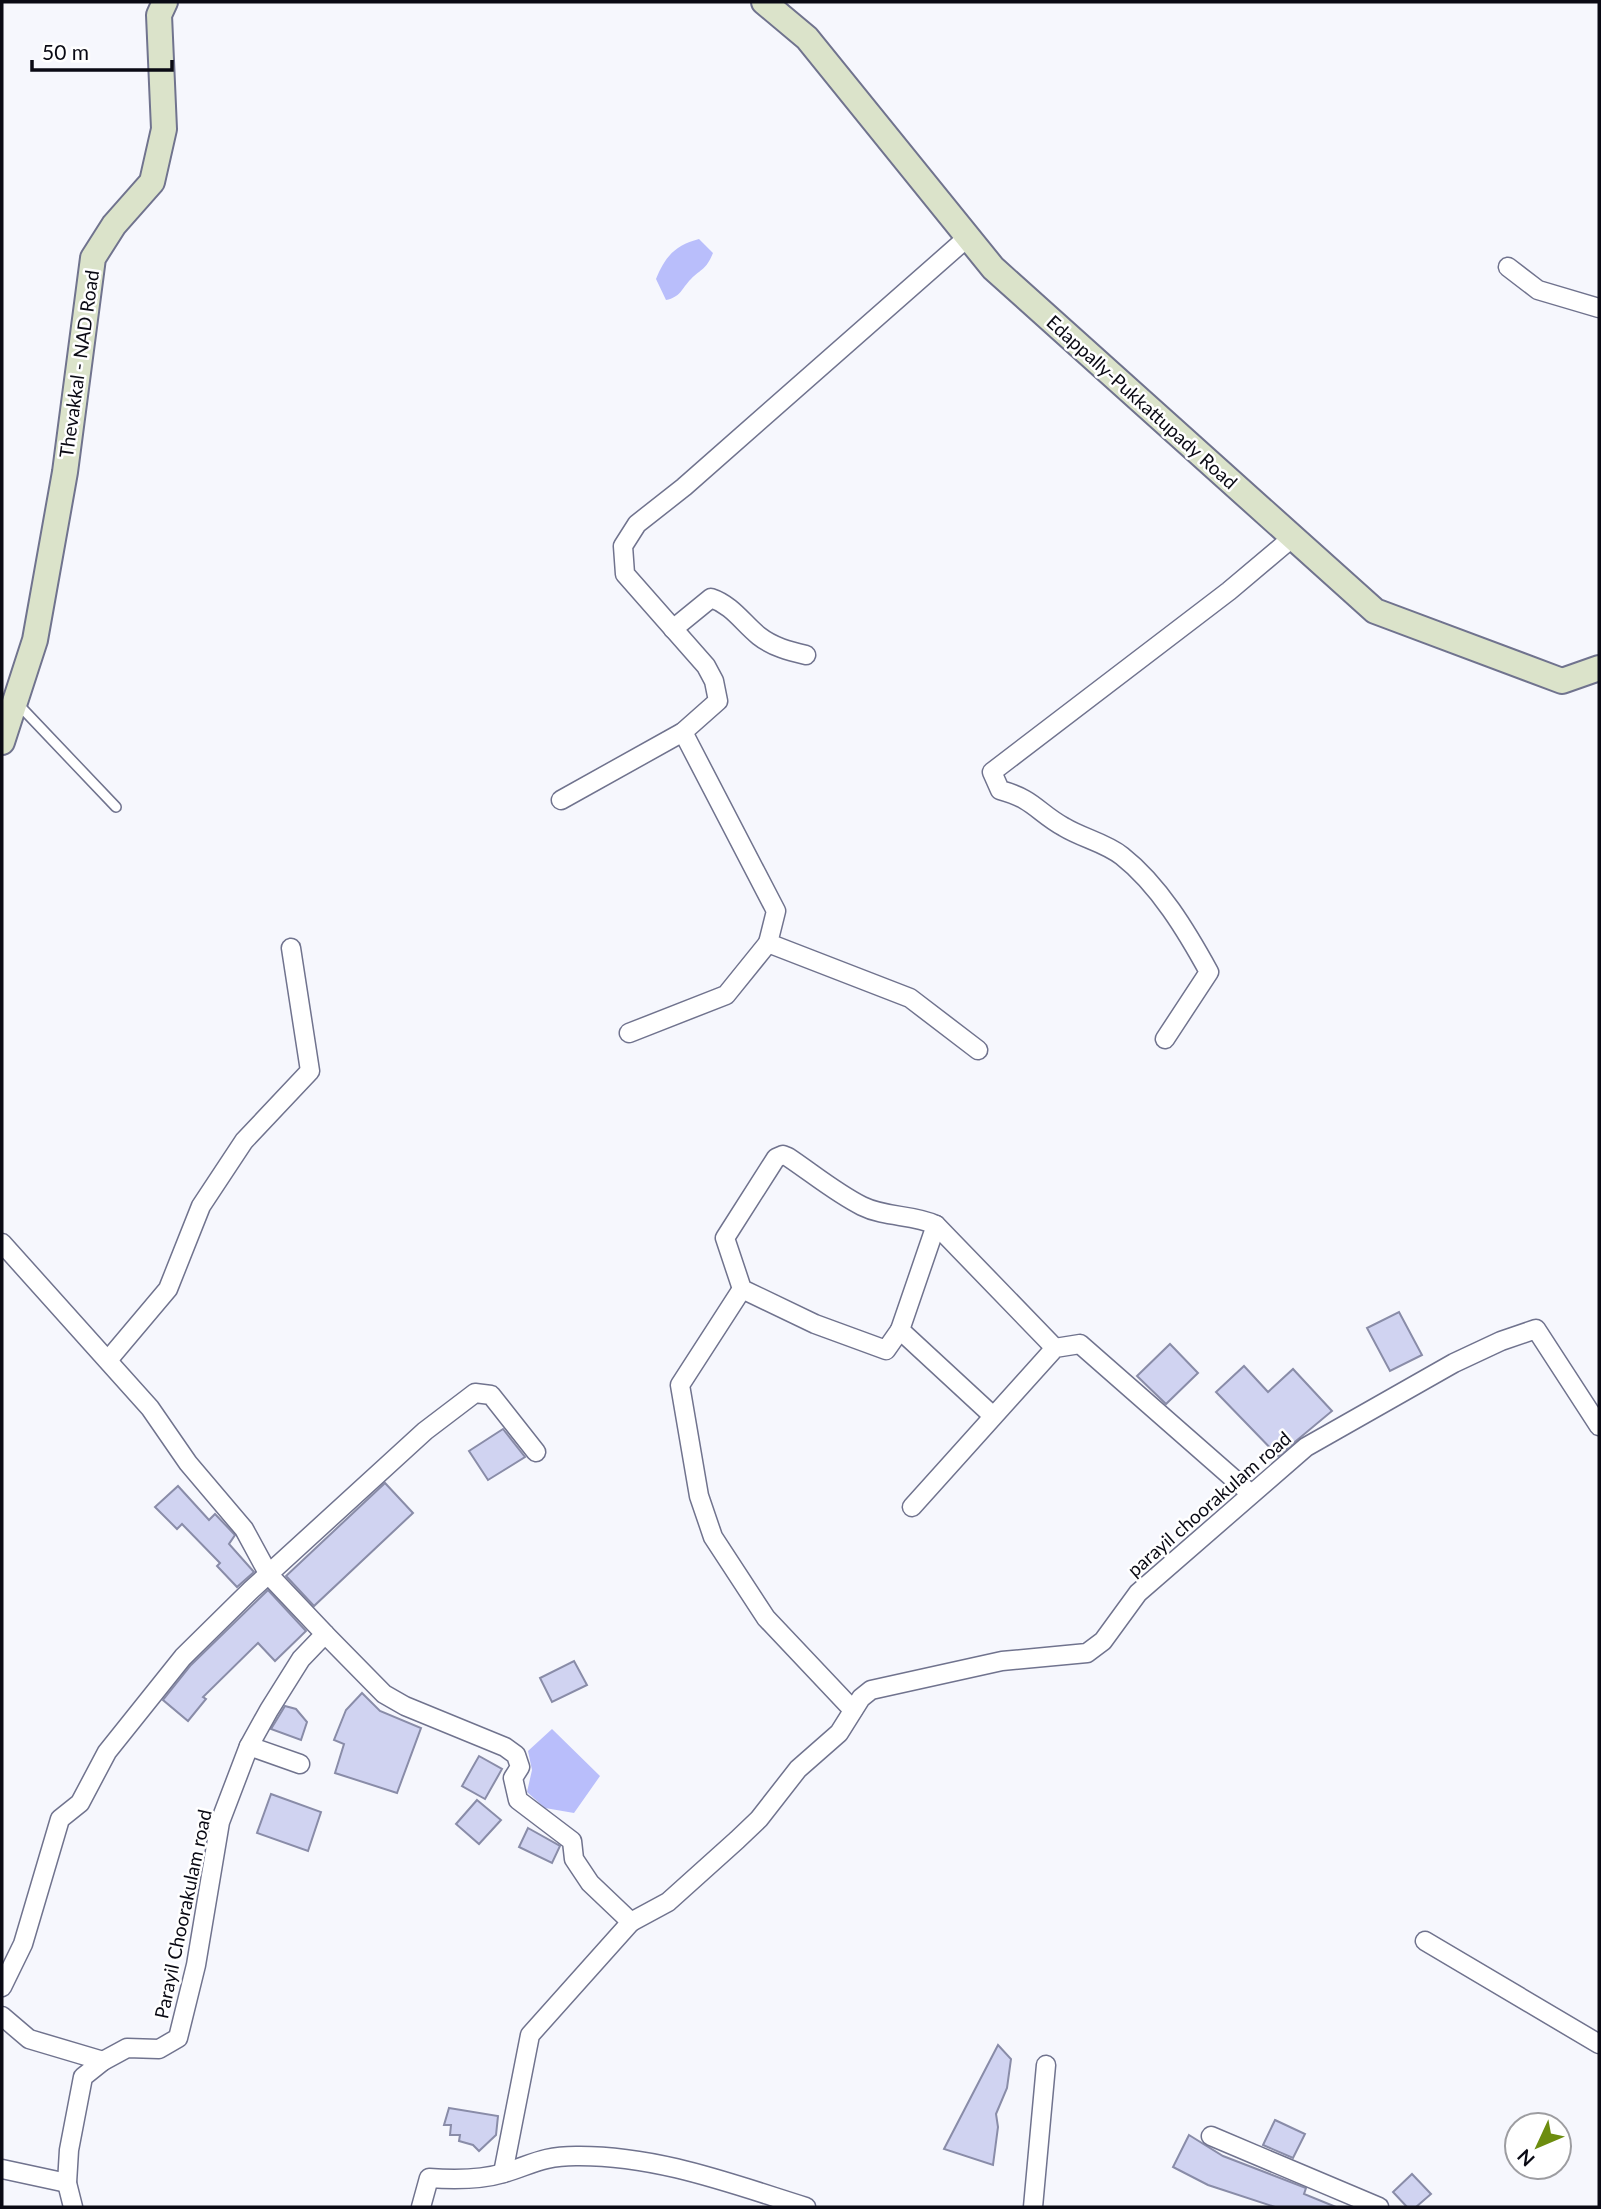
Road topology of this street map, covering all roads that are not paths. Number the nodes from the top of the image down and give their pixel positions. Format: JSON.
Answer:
{"nodes":[{"id":1,"x":165,"y":2,"type":"edge"},
{"id":2,"x":764,"y":2,"type":"edge"},
{"id":3,"x":968,"y":237,"type":"junction"},
{"id":4,"x":1508,"y":267,"type":"dead end"},
{"id":5,"x":1599,"y":307,"type":"edge"},
{"id":6,"x":1293,"y":537,"type":"junction"},
{"id":7,"x":673,"y":629,"type":"junction"},
{"id":8,"x":806,"y":655,"type":"dead end"},
{"id":9,"x":1599,"y":668,"type":"edge"},
{"id":10,"x":16,"y":701,"type":"junction"},
{"id":11,"x":683,"y":732,"type":"junction"},
{"id":12,"x":2,"y":742,"type":"edge"},
{"id":13,"x":561,"y":800,"type":"dead end"},
{"id":14,"x":116,"y":807,"type":"dead end"},
{"id":15,"x":768,"y":943,"type":"junction"},
{"id":16,"x":291,"y":948,"type":"dead end"},
{"id":17,"x":629,"y":1033,"type":"dead end"},
{"id":18,"x":1165,"y":1039,"type":"dead end"},
{"id":19,"x":978,"y":1050,"type":"dead end"},
{"id":20,"x":936,"y":1225,"type":"junction"},
{"id":21,"x":2,"y":1243,"type":"edge"},
{"id":22,"x":742,"y":1289,"type":"junction"},
{"id":23,"x":900,"y":1330,"type":"junction"},
{"id":24,"x":1055,"y":1348,"type":"junction"},
{"id":25,"x":109,"y":1359,"type":"junction"},
{"id":26,"x":992,"y":1415,"type":"junction"},
{"id":27,"x":1599,"y":1426,"type":"edge"},
{"id":28,"x":536,"y":1452,"type":"dead end"},
{"id":29,"x":1251,"y":1494,"type":"junction"},
{"id":30,"x":912,"y":1507,"type":"dead end"},
{"id":31,"x":269,"y":1575,"type":"junction"},
{"id":32,"x":325,"y":1634,"type":"junction"},
{"id":33,"x":853,"y":1710,"type":"junction"},
{"id":34,"x":249,"y":1746,"type":"junction"},
{"id":35,"x":300,"y":1764,"type":"dead end"},
{"id":36,"x":631,"y":1922,"type":"junction"},
{"id":37,"x":1425,"y":1941,"type":"dead end"},
{"id":38,"x":2,"y":1987,"type":"edge"},
{"id":39,"x":2,"y":2016,"type":"edge"},
{"id":40,"x":1599,"y":2044,"type":"edge"},
{"id":41,"x":103,"y":2060,"type":"junction"},
{"id":42,"x":1046,"y":2065,"type":"dead end"},
{"id":43,"x":1211,"y":2136,"type":"dead end"},
{"id":44,"x":2,"y":2169,"type":"edge"},
{"id":45,"x":503,"y":2173,"type":"junction"},
{"id":46,"x":68,"y":2183,"type":"junction"},
{"id":47,"x":73,"y":2207,"type":"edge"},
{"id":48,"x":421,"y":2207,"type":"edge"},
{"id":49,"x":806,"y":2207,"type":"edge"},
{"id":50,"x":1033,"y":2207,"type":"edge"},
{"id":51,"x":1379,"y":2207,"type":"edge"}],
"edges":[{"from":1,"to":10,"type":"main road","name":"Thevakkal - NAD Road"},
{"from":2,"to":3,"type":"main road","name":"Edappally-Pukkattupady Road"},
{"from":3,"to":6,"type":"main road","name":"Edappally-Pukkattupady Road"},
{"from":3,"to":7,"type":"street"},
{"from":4,"to":5,"type":"street"},
{"from":6,"to":9,"type":"main road","name":"Edappally-Pukkattupady Road"},
{"from":6,"to":18,"type":"street"},
{"from":7,"to":8,"type":"street"},
{"from":7,"to":11,"type":"street"},
{"from":10,"to":12,"type":"main road","name":"Thevakkal - NAD Road"},
{"from":10,"to":14,"type":"lane"},
{"from":11,"to":13,"type":"street"},
{"from":11,"to":15,"type":"street"},
{"from":15,"to":17,"type":"street"},
{"from":15,"to":19,"type":"street"},
{"from":16,"to":25,"type":"street"},
{"from":20,"to":22,"type":"street"},
{"from":20,"to":23,"type":"street"},
{"from":20,"to":24,"type":"street"},
{"from":21,"to":25,"type":"street"},
{"from":22,"to":23,"type":"street"},
{"from":22,"to":33,"type":"street"},
{"from":23,"to":26,"type":"street"},
{"from":24,"to":26,"type":"street"},
{"from":24,"to":29,"type":"street"},
{"from":25,"to":31,"type":"street"},
{"from":26,"to":30,"type":"street"},
{"from":27,"to":29,"type":"street","name":"parayil choorakulam road"},
{"from":28,"to":31,"type":"street"},
{"from":29,"to":33,"type":"street","name":"parayil choorakulam road"},
{"from":31,"to":32,"type":"street"},
{"from":31,"to":38,"type":"street"},
{"from":32,"to":34,"type":"street","name":"Parayil Choorakulam road"},
{"from":32,"to":36,"type":"street"},
{"from":33,"to":36,"type":"street","name":"parayil choorakulam road"},
{"from":34,"to":35,"type":"street"},
{"from":34,"to":41,"type":"street","name":"Parayil Choorakulam road"},
{"from":36,"to":45,"type":"street","name":"parayil choorakulam road"},
{"from":37,"to":40,"type":"street"},
{"from":39,"to":41,"type":"street"},
{"from":41,"to":46,"type":"street","name":"Parayil Choorakulam road"},
{"from":42,"to":50,"type":"street"},
{"from":43,"to":51,"type":"street"},
{"from":44,"to":46,"type":"street"},
{"from":45,"to":48,"type":"street"},
{"from":45,"to":49,"type":"street"},
{"from":46,"to":47,"type":"street","name":"Parayil Choorakulam road"}]}
